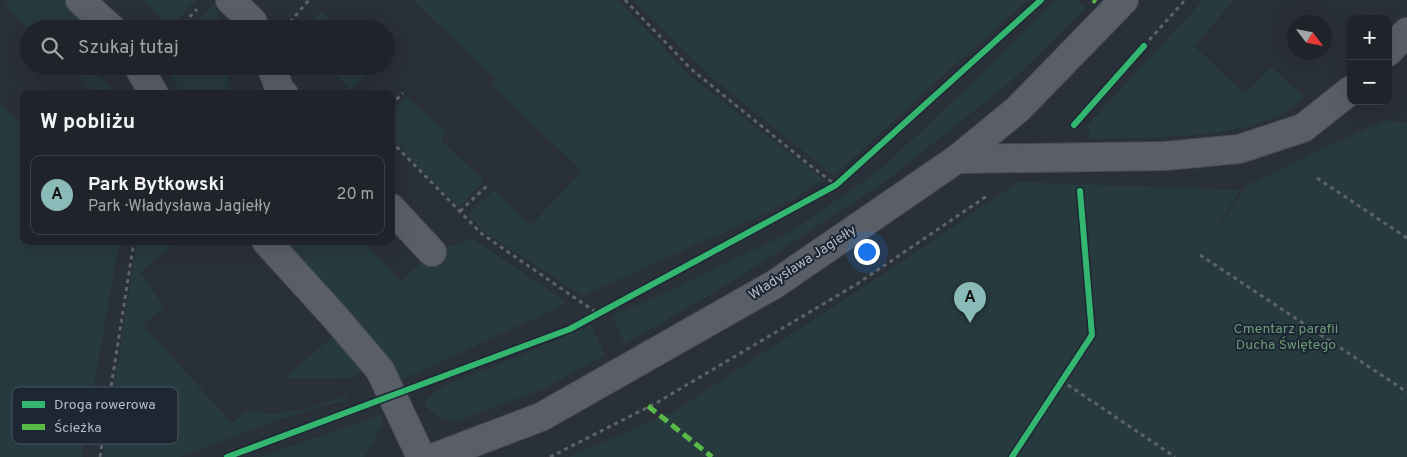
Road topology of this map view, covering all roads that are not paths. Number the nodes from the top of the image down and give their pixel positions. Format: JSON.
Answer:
{"nodes":[{"id":1,"x":80,"y":0,"type":"edge"},
{"id":2,"x":230,"y":0,"type":"edge"},
{"id":3,"x":1124,"y":0,"type":"edge"},
{"id":4,"x":102,"y":20,"type":"edge"},
{"id":5,"x":250,"y":20,"type":"edge"},
{"id":6,"x":1407,"y":32,"type":"edge"},
{"id":7,"x":1392,"y":48,"type":"edge"},
{"id":8,"x":143,"y":75,"type":"edge"},
{"id":9,"x":274,"y":75,"type":"edge"},
{"id":10,"x":152,"y":90,"type":"edge"},
{"id":11,"x":280,"y":90,"type":"edge"},
{"id":12,"x":1347,"y":93,"type":"edge"},
{"id":13,"x":957,"y":159,"type":"junction"},
{"id":14,"x":395,"y":212,"type":"edge"},
{"id":15,"x":270,"y":245,"type":"edge"},
{"id":16,"x":432,"y":252,"type":"dead end"},
{"id":17,"x":421,"y":457,"type":"edge"},
{"id":18,"x":435,"y":457,"type":"edge"}],
"edges":[{"from":1,"to":4,"type":"street"},
{"from":2,"to":5,"type":"street"},
{"from":3,"to":13,"type":"street","name":"Władysława Jagiełły"},
{"from":6,"to":7,"type":"street"},
{"from":8,"to":10,"type":"street"},
{"from":9,"to":11,"type":"street"},
{"from":12,"to":13,"type":"street"},
{"from":13,"to":18,"type":"street","name":"Władysława Jagiełły"},
{"from":14,"to":16,"type":"street"},
{"from":15,"to":17,"type":"street"}]}
